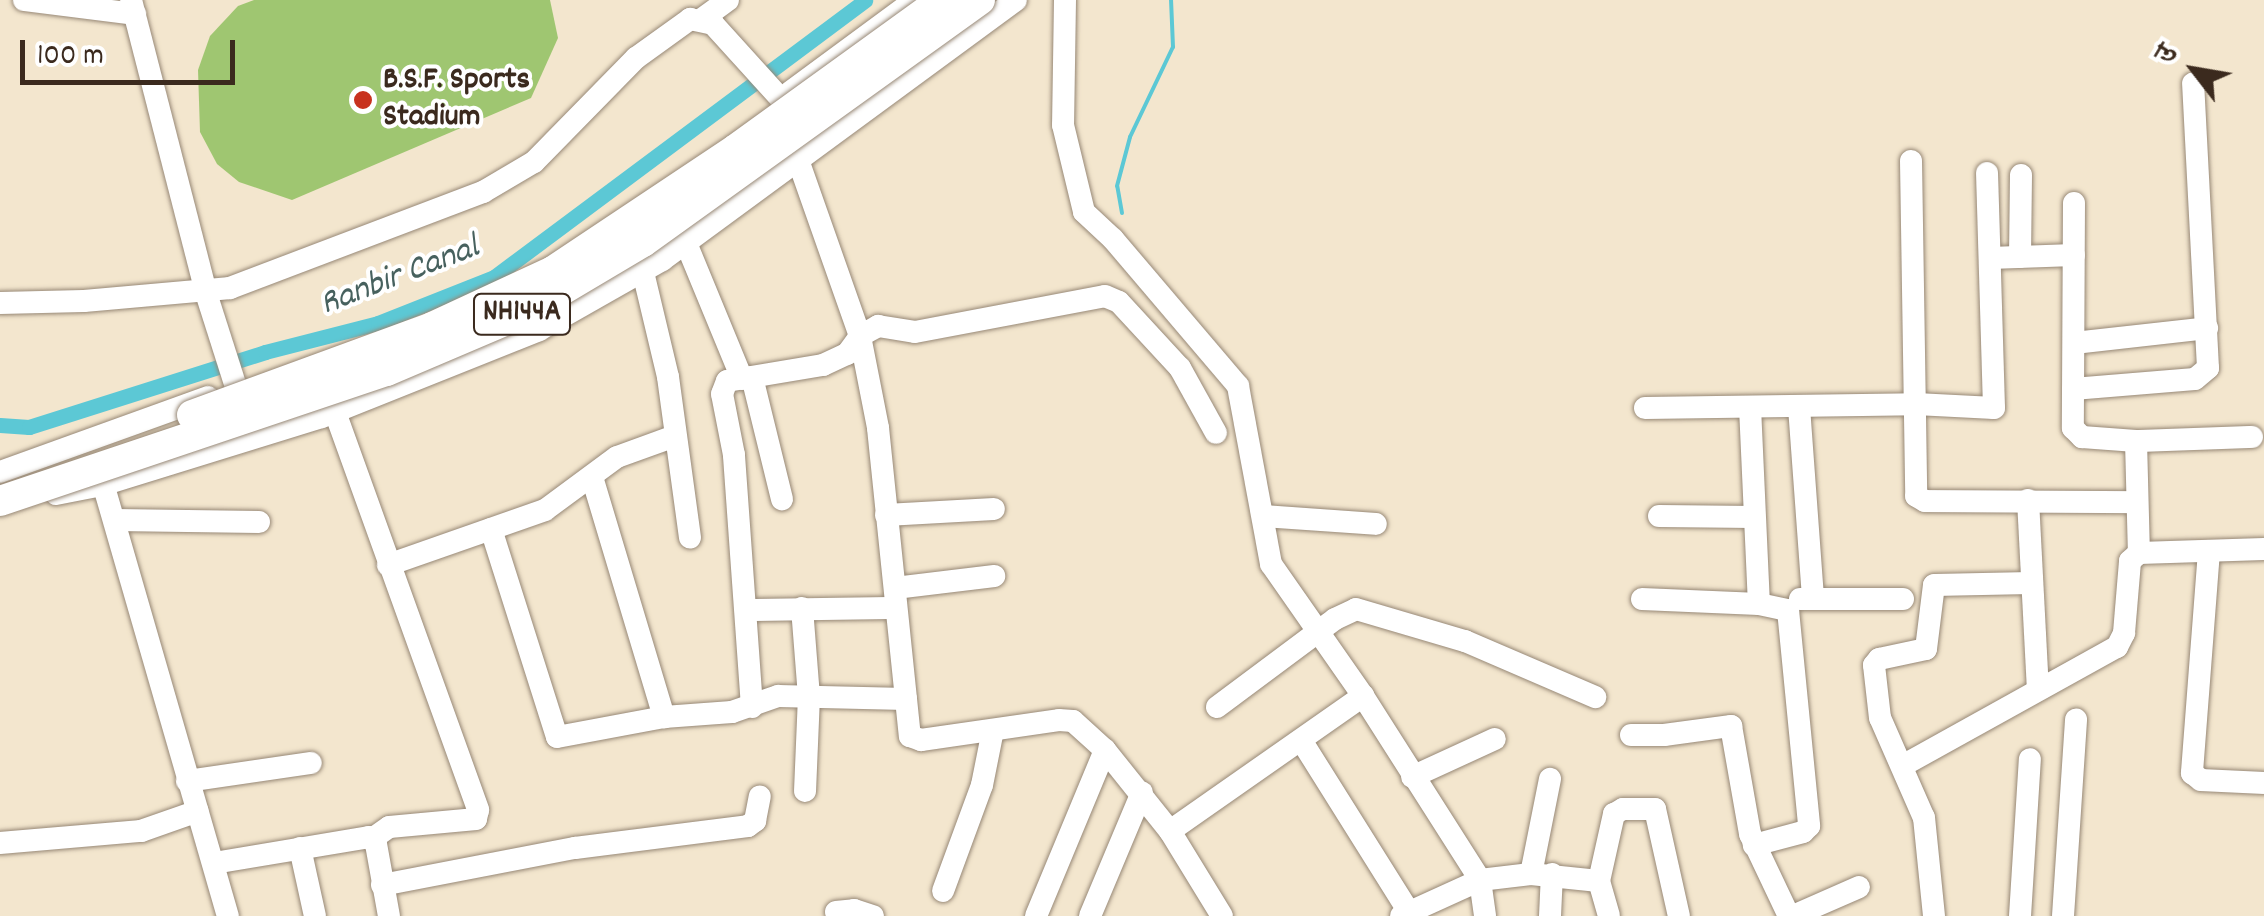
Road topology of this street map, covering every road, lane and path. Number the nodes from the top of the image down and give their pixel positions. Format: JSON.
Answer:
{"nodes":[{"id":1,"x":24,"y":0,"type":"edge"},
{"id":2,"x":728,"y":0,"type":"edge"},
{"id":3,"x":915,"y":0,"type":"edge"},
{"id":4,"x":942,"y":0,"type":"edge"},
{"id":5,"x":980,"y":0,"type":"edge"},
{"id":6,"x":1016,"y":0,"type":"edge"},
{"id":7,"x":1065,"y":0,"type":"edge"},
{"id":8,"x":133,"y":7,"type":"edge"},
{"id":9,"x":702,"y":19,"type":"junction"},
{"id":10,"x":2193,"y":83,"type":"dead end"},
{"id":11,"x":772,"y":98,"type":"junction"},
{"id":12,"x":798,"y":160,"type":"junction"},
{"id":13,"x":1910,"y":162,"type":"dead end"},
{"id":14,"x":1987,"y":173,"type":"dead end"},
{"id":15,"x":2021,"y":176,"type":"dead end"},
{"id":16,"x":2074,"y":204,"type":"dead end"},
{"id":17,"x":686,"y":242,"type":"junction"},
{"id":18,"x":2074,"y":255,"type":"junction"},
{"id":19,"x":2020,"y":257,"type":"junction"},
{"id":20,"x":1990,"y":258,"type":"junction"},
{"id":21,"x":643,"y":272,"type":"junction"},
{"id":22,"x":206,"y":293,"type":"junction"},
{"id":23,"x":0,"y":304,"type":"edge"},
{"id":24,"x":2206,"y":328,"type":"junction"},
{"id":25,"x":860,"y":336,"type":"junction"},
{"id":26,"x":2074,"y":343,"type":"junction"},
{"id":27,"x":747,"y":378,"type":"junction"},
{"id":28,"x":235,"y":384,"type":"junction"},
{"id":29,"x":2073,"y":388,"type":"junction"},
{"id":30,"x":1916,"y":404,"type":"junction"},
{"id":31,"x":1799,"y":407,"type":"junction"},
{"id":32,"x":1646,"y":408,"type":"dead end"},
{"id":33,"x":1750,"y":408,"type":"junction"},
{"id":34,"x":335,"y":412,"type":"junction"},
{"id":35,"x":1216,"y":433,"type":"dead end"},
{"id":36,"x":676,"y":436,"type":"junction"},
{"id":37,"x":2252,"y":438,"type":"dead end"},
{"id":38,"x":92,"y":439,"type":"junction"},
{"id":39,"x":2136,"y":440,"type":"junction"},
{"id":40,"x":592,"y":477,"type":"junction"},
{"id":41,"x":1,"y":483,"type":"edge"},
{"id":42,"x":102,"y":485,"type":"junction"},
{"id":43,"x":782,"y":499,"type":"dead end"},
{"id":44,"x":2028,"y":500,"type":"junction"},
{"id":45,"x":2138,"y":502,"type":"junction"},
{"id":46,"x":994,"y":509,"type":"dead end"},
{"id":47,"x":886,"y":515,"type":"junction"},
{"id":48,"x":1263,"y":516,"type":"junction"},
{"id":49,"x":1659,"y":516,"type":"dead end"},
{"id":50,"x":1754,"y":518,"type":"junction"},
{"id":51,"x":114,"y":520,"type":"junction"},
{"id":52,"x":259,"y":522,"type":"dead end"},
{"id":53,"x":1376,"y":524,"type":"dead end"},
{"id":54,"x":492,"y":529,"type":"junction"},
{"id":55,"x":690,"y":538,"type":"dead end"},
{"id":56,"x":2264,"y":549,"type":"edge"},
{"id":57,"x":2209,"y":551,"type":"junction"},
{"id":58,"x":2139,"y":553,"type":"junction"},
{"id":59,"x":388,"y":566,"type":"junction"},
{"id":60,"x":994,"y":576,"type":"dead end"},
{"id":61,"x":2030,"y":583,"type":"junction"},
{"id":62,"x":896,"y":598,"type":"junction"},
{"id":63,"x":1813,"y":598,"type":"junction"},
{"id":64,"x":1642,"y":599,"type":"dead end"},
{"id":65,"x":1903,"y":599,"type":"dead end"},
{"id":66,"x":1759,"y":604,"type":"junction"},
{"id":67,"x":802,"y":608,"type":"junction"},
{"id":68,"x":1785,"y":608,"type":"junction"},
{"id":69,"x":748,"y":610,"type":"junction"},
{"id":70,"x":1320,"y":633,"type":"junction"},
{"id":71,"x":2038,"y":689,"type":"junction"},
{"id":72,"x":809,"y":696,"type":"junction"},
{"id":73,"x":1363,"y":696,"type":"junction"},
{"id":74,"x":1595,"y":697,"type":"dead end"},
{"id":75,"x":906,"y":698,"type":"junction"},
{"id":76,"x":752,"y":707,"type":"junction"},
{"id":77,"x":1217,"y":707,"type":"dead end"},
{"id":78,"x":664,"y":716,"type":"junction"},
{"id":79,"x":2076,"y":719,"type":"dead end"},
{"id":80,"x":993,"y":730,"type":"junction"},
{"id":81,"x":1630,"y":735,"type":"dead end"},
{"id":82,"x":1496,"y":738,"type":"dead end"},
{"id":83,"x":1301,"y":740,"type":"junction"},
{"id":84,"x":1105,"y":750,"type":"junction"},
{"id":85,"x":2030,"y":759,"type":"dead end"},
{"id":86,"x":310,"y":763,"type":"dead end"},
{"id":87,"x":1902,"y":766,"type":"junction"},
{"id":88,"x":1412,"y":777,"type":"junction"},
{"id":89,"x":1550,"y":780,"type":"dead end"},
{"id":90,"x":187,"y":781,"type":"junction"},
{"id":91,"x":2264,"y":784,"type":"edge"},
{"id":92,"x":805,"y":791,"type":"dead end"},
{"id":93,"x":1142,"y":792,"type":"junction"},
{"id":94,"x":760,"y":796,"type":"dead end"},
{"id":95,"x":198,"y":811,"type":"junction"},
{"id":96,"x":1180,"y":823,"type":"junction"},
{"id":97,"x":372,"y":838,"type":"junction"},
{"id":98,"x":0,"y":843,"type":"edge"},
{"id":99,"x":1754,"y":845,"type":"junction"},
{"id":100,"x":300,"y":848,"type":"junction"},
{"id":101,"x":214,"y":864,"type":"junction"},
{"id":102,"x":1541,"y":874,"type":"junction"},
{"id":103,"x":1480,"y":880,"type":"junction"},
{"id":104,"x":1599,"y":881,"type":"junction"},
{"id":105,"x":382,"y":885,"type":"junction"},
{"id":106,"x":1859,"y":886,"type":"dead end"},
{"id":107,"x":943,"y":891,"type":"dead end"},
{"id":108,"x":1436,"y":908,"type":"edge"},
{"id":109,"x":836,"y":912,"type":"dead end"},
{"id":110,"x":1405,"y":914,"type":"edge"},
{"id":111,"x":228,"y":916,"type":"edge"},
{"id":112,"x":316,"y":916,"type":"edge"},
{"id":113,"x":389,"y":916,"type":"edge"},
{"id":114,"x":873,"y":916,"type":"edge"},
{"id":115,"x":1036,"y":916,"type":"edge"},
{"id":116,"x":1090,"y":916,"type":"edge"},
{"id":117,"x":1222,"y":916,"type":"edge"},
{"id":118,"x":1485,"y":916,"type":"edge"},
{"id":119,"x":1550,"y":916,"type":"edge"},
{"id":120,"x":1608,"y":916,"type":"edge"},
{"id":121,"x":1679,"y":916,"type":"edge"},
{"id":122,"x":1791,"y":916,"type":"edge"},
{"id":123,"x":1934,"y":916,"type":"edge"},
{"id":124,"x":2020,"y":916,"type":"edge"},
{"id":125,"x":2062,"y":916,"type":"edge"}],
"edges":[{"from":1,"to":8,"type":"street"},
{"from":2,"to":9,"type":"street"},
{"from":3,"to":11,"type":"street"},
{"from":4,"to":41,"type":"highway","number":"NH144A","bridge":true},
{"from":5,"to":41,"type":"highway","number":"NH144A","bridge":true},
{"from":6,"to":12,"type":"street"},
{"from":7,"to":48,"type":"street"},
{"from":8,"to":22,"type":"street"},
{"from":9,"to":11,"type":"street"},
{"from":9,"to":22,"type":"street"},
{"from":10,"to":24,"type":"street"},
{"from":11,"to":28,"type":"street"},
{"from":12,"to":17,"type":"street"},
{"from":12,"to":25,"type":"street"},
{"from":13,"to":30,"type":"street"},
{"from":14,"to":20,"type":"street"},
{"from":15,"to":19,"type":"street"},
{"from":16,"to":18,"type":"street"},
{"from":17,"to":21,"type":"street"},
{"from":17,"to":27,"type":"street"},
{"from":18,"to":19,"type":"street"},
{"from":18,"to":26,"type":"street"},
{"from":19,"to":20,"type":"street"},
{"from":20,"to":30,"type":"street"},
{"from":21,"to":34,"type":"street"},
{"from":21,"to":36,"type":"street"},
{"from":22,"to":23,"type":"street"},
{"from":22,"to":28,"type":"street"},
{"from":24,"to":26,"type":"street"},
{"from":24,"to":29,"type":"street"},
{"from":25,"to":27,"type":"street"},
{"from":25,"to":35,"type":"street"},
{"from":25,"to":47,"type":"street"},
{"from":26,"to":29,"type":"street"},
{"from":27,"to":43,"type":"street"},
{"from":27,"to":69,"type":"street"},
{"from":28,"to":38,"type":"street"},
{"from":29,"to":39,"type":"street"},
{"from":30,"to":31,"type":"street"},
{"from":30,"to":44,"type":"street"},
{"from":31,"to":33,"type":"street"},
{"from":31,"to":63,"type":"street"},
{"from":32,"to":33,"type":"street"},
{"from":33,"to":50,"type":"street"},
{"from":34,"to":42,"type":"street"},
{"from":34,"to":59,"type":"street"},
{"from":36,"to":40,"type":"street"},
{"from":36,"to":55,"type":"street"},
{"from":37,"to":39,"type":"street"},
{"from":38,"to":41,"type":"street"},
{"from":38,"to":42,"type":"street"},
{"from":39,"to":45,"type":"street"},
{"from":40,"to":54,"type":"street"},
{"from":40,"to":78,"type":"street"},
{"from":41,"to":42,"type":"street"},
{"from":42,"to":51,"type":"street"},
{"from":44,"to":45,"type":"street"},
{"from":44,"to":61,"type":"street"},
{"from":45,"to":58,"type":"street"},
{"from":46,"to":47,"type":"street"},
{"from":47,"to":62,"type":"street"},
{"from":48,"to":53,"type":"street"},
{"from":48,"to":70,"type":"street"},
{"from":49,"to":50,"type":"street"},
{"from":50,"to":66,"type":"street"},
{"from":51,"to":52,"type":"street"},
{"from":51,"to":90,"type":"street"},
{"from":54,"to":59,"type":"street"},
{"from":54,"to":78,"type":"street"},
{"from":56,"to":57,"type":"street"},
{"from":57,"to":58,"type":"street"},
{"from":57,"to":91,"type":"street"},
{"from":58,"to":71,"type":"street"},
{"from":59,"to":97,"type":"street"},
{"from":60,"to":62,"type":"street"},
{"from":61,"to":71,"type":"street"},
{"from":61,"to":87,"type":"street"},
{"from":62,"to":67,"type":"street"},
{"from":62,"to":75,"type":"street"},
{"from":63,"to":65,"type":"street"},
{"from":63,"to":68,"type":"street"},
{"from":64,"to":66,"type":"street"},
{"from":66,"to":68,"type":"street"},
{"from":67,"to":69,"type":"street"},
{"from":67,"to":72,"type":"street"},
{"from":68,"to":99,"type":"street"},
{"from":69,"to":76,"type":"street"},
{"from":70,"to":73,"type":"street"},
{"from":70,"to":74,"type":"street"},
{"from":70,"to":77,"type":"street"},
{"from":71,"to":87,"type":"street"},
{"from":72,"to":75,"type":"street"},
{"from":72,"to":76,"type":"street"},
{"from":72,"to":92,"type":"street"},
{"from":73,"to":83,"type":"street"},
{"from":73,"to":88,"type":"street"},
{"from":75,"to":80,"type":"street"},
{"from":76,"to":78,"type":"street"},
{"from":79,"to":125,"type":"street"},
{"from":80,"to":84,"type":"street"},
{"from":80,"to":107,"type":"street"},
{"from":81,"to":99,"type":"street"},
{"from":82,"to":88,"type":"street"},
{"from":83,"to":96,"type":"street"},
{"from":83,"to":110,"type":"street"},
{"from":84,"to":93,"type":"street"},
{"from":84,"to":115,"type":"street"},
{"from":85,"to":124,"type":"street"},
{"from":86,"to":90,"type":"street"},
{"from":87,"to":123,"type":"street"},
{"from":88,"to":103,"type":"street"},
{"from":89,"to":102,"type":"street"},
{"from":90,"to":95,"type":"street"},
{"from":93,"to":96,"type":"street"},
{"from":93,"to":116,"type":"street"},
{"from":94,"to":105,"type":"street"},
{"from":95,"to":98,"type":"street"},
{"from":95,"to":101,"type":"street"},
{"from":96,"to":117,"type":"street"},
{"from":97,"to":100,"type":"street"},
{"from":97,"to":105,"type":"street"},
{"from":99,"to":122,"type":"street"},
{"from":100,"to":101,"type":"street"},
{"from":100,"to":112,"type":"street"},
{"from":101,"to":111,"type":"street"},
{"from":102,"to":103,"type":"street"},
{"from":102,"to":104,"type":"street"},
{"from":102,"to":119,"type":"street"},
{"from":103,"to":108,"type":"street"},
{"from":103,"to":118,"type":"street"},
{"from":104,"to":120,"type":"street"},
{"from":104,"to":121,"type":"street"},
{"from":105,"to":113,"type":"street"},
{"from":106,"to":122,"type":"street"},
{"from":108,"to":110,"type":"street"},
{"from":109,"to":114,"type":"street"}]}
